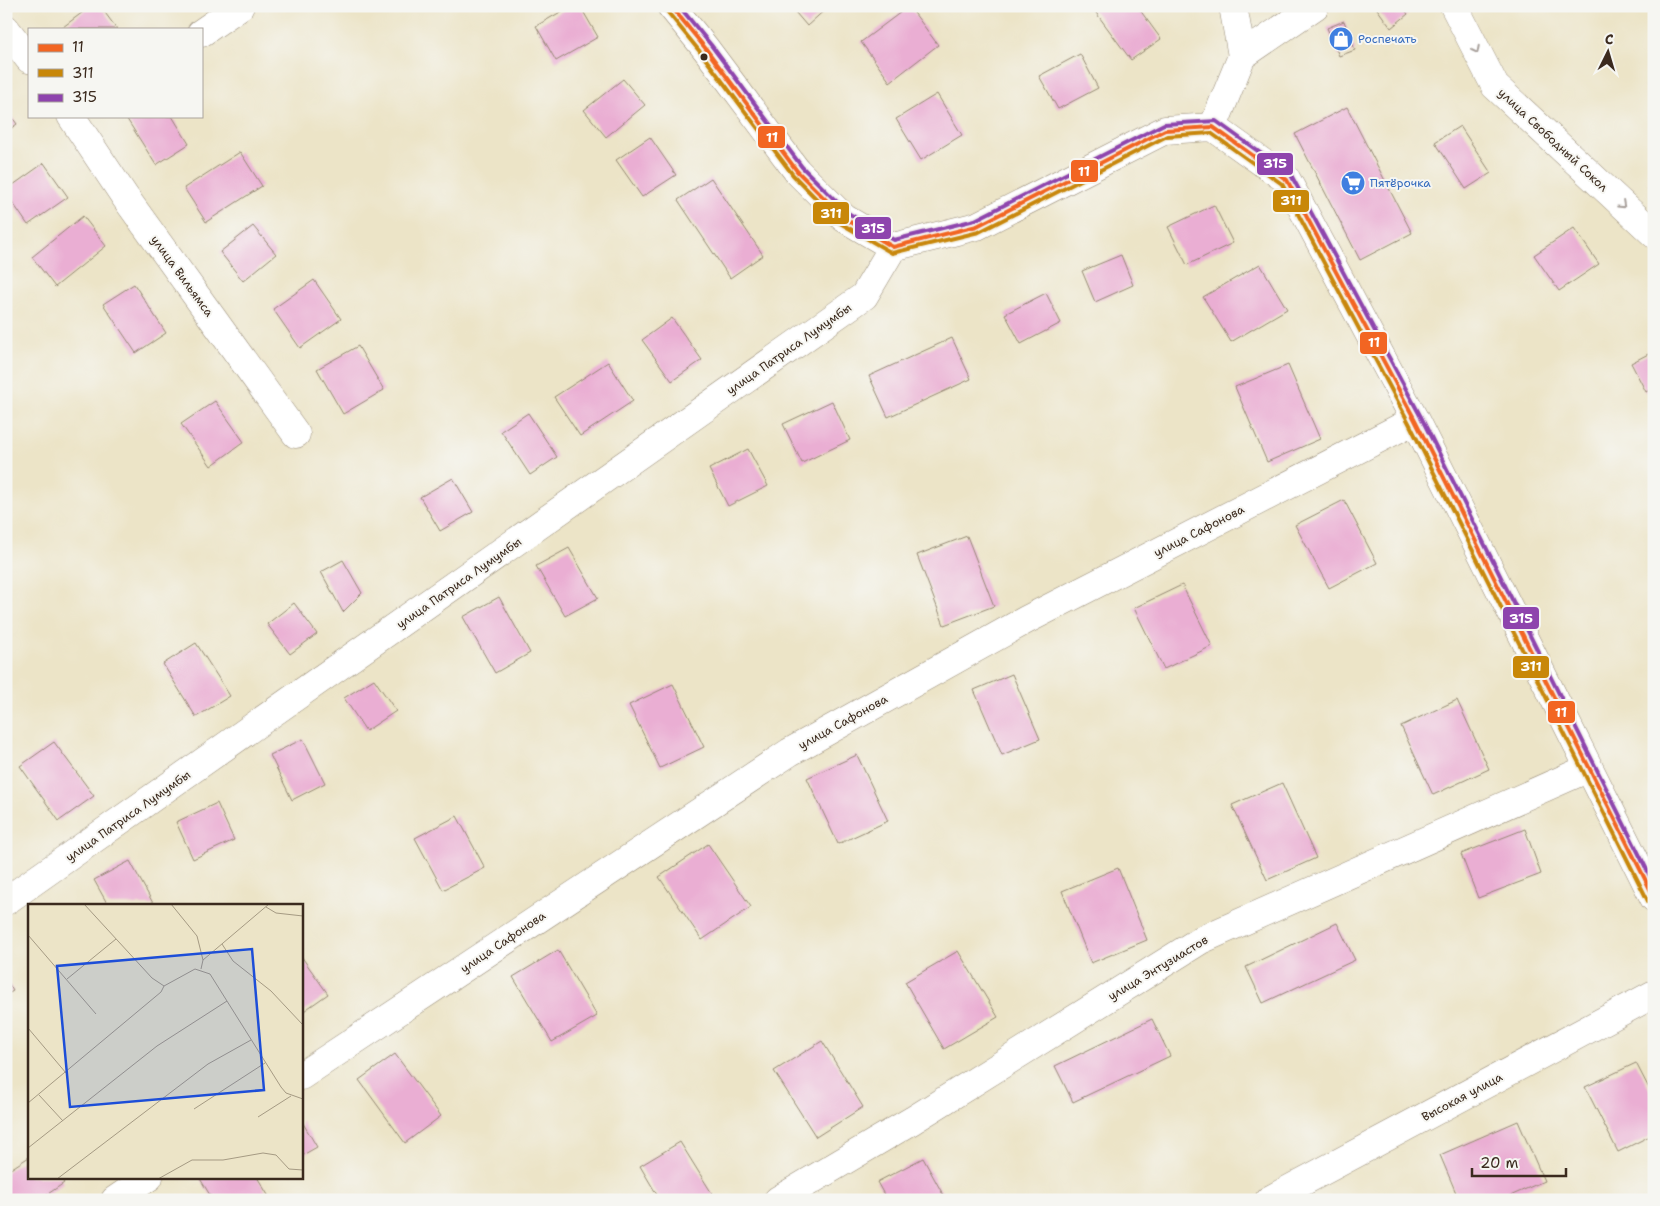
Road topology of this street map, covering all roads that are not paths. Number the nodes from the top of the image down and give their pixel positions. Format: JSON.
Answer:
{"nodes":[{"id":1,"x":240,"y":6,"type":"edge"},
{"id":2,"x":671,"y":6,"type":"edge"},
{"id":3,"x":1233,"y":6,"type":"edge"},
{"id":4,"x":1315,"y":6,"type":"edge"},
{"id":5,"x":1454,"y":6,"type":"edge"},
{"id":6,"x":6,"y":29,"type":"edge"},
{"id":7,"x":202,"y":32,"type":"edge"},
{"id":8,"x":1242,"y":56,"type":"junction"},
{"id":9,"x":28,"y":58,"type":"edge"},
{"id":10,"x":76,"y":118,"type":"edge"},
{"id":11,"x":1212,"y":127,"type":"junction"},
{"id":12,"x":1654,"y":234,"type":"edge"},
{"id":13,"x":893,"y":247,"type":"junction"},
{"id":14,"x":1415,"y":420,"type":"junction"},
{"id":15,"x":296,"y":434,"type":"dead end"},
{"id":16,"x":1589,"y":768,"type":"junction"},
{"id":17,"x":1654,"y":898,"type":"edge"},
{"id":18,"x":6,"y":902,"type":"edge"},
{"id":19,"x":1654,"y":994,"type":"edge"},
{"id":20,"x":302,"y":1075,"type":"edge"},
{"id":21,"x":148,"y":1178,"type":"edge"},
{"id":22,"x":115,"y":1200,"type":"edge"},
{"id":23,"x":778,"y":1200,"type":"edge"},
{"id":24,"x":1269,"y":1200,"type":"edge"}],
"edges":[{"from":1,"to":7,"type":"street"},
{"from":2,"to":13,"type":"street"},
{"from":3,"to":8,"type":"street"},
{"from":4,"to":8,"type":"street"},
{"from":5,"to":12,"type":"street","name":"улица Свободный Сокол","one_way":true},
{"from":6,"to":9,"type":"street"},
{"from":8,"to":11,"type":"street"},
{"from":10,"to":15,"type":"street","name":"улица Вильямса"},
{"from":11,"to":13,"type":"street"},
{"from":11,"to":14,"type":"street"},
{"from":13,"to":18,"type":"street","name":"улица Патриса Лумумбы"},
{"from":14,"to":16,"type":"street"},
{"from":14,"to":20,"type":"street","name":"улица Сафонова"},
{"from":16,"to":17,"type":"street"},
{"from":16,"to":23,"type":"street","name":"улица Энтузиастов"},
{"from":19,"to":24,"type":"street","name":"Высокая улица"},
{"from":21,"to":22,"type":"street"}]}
